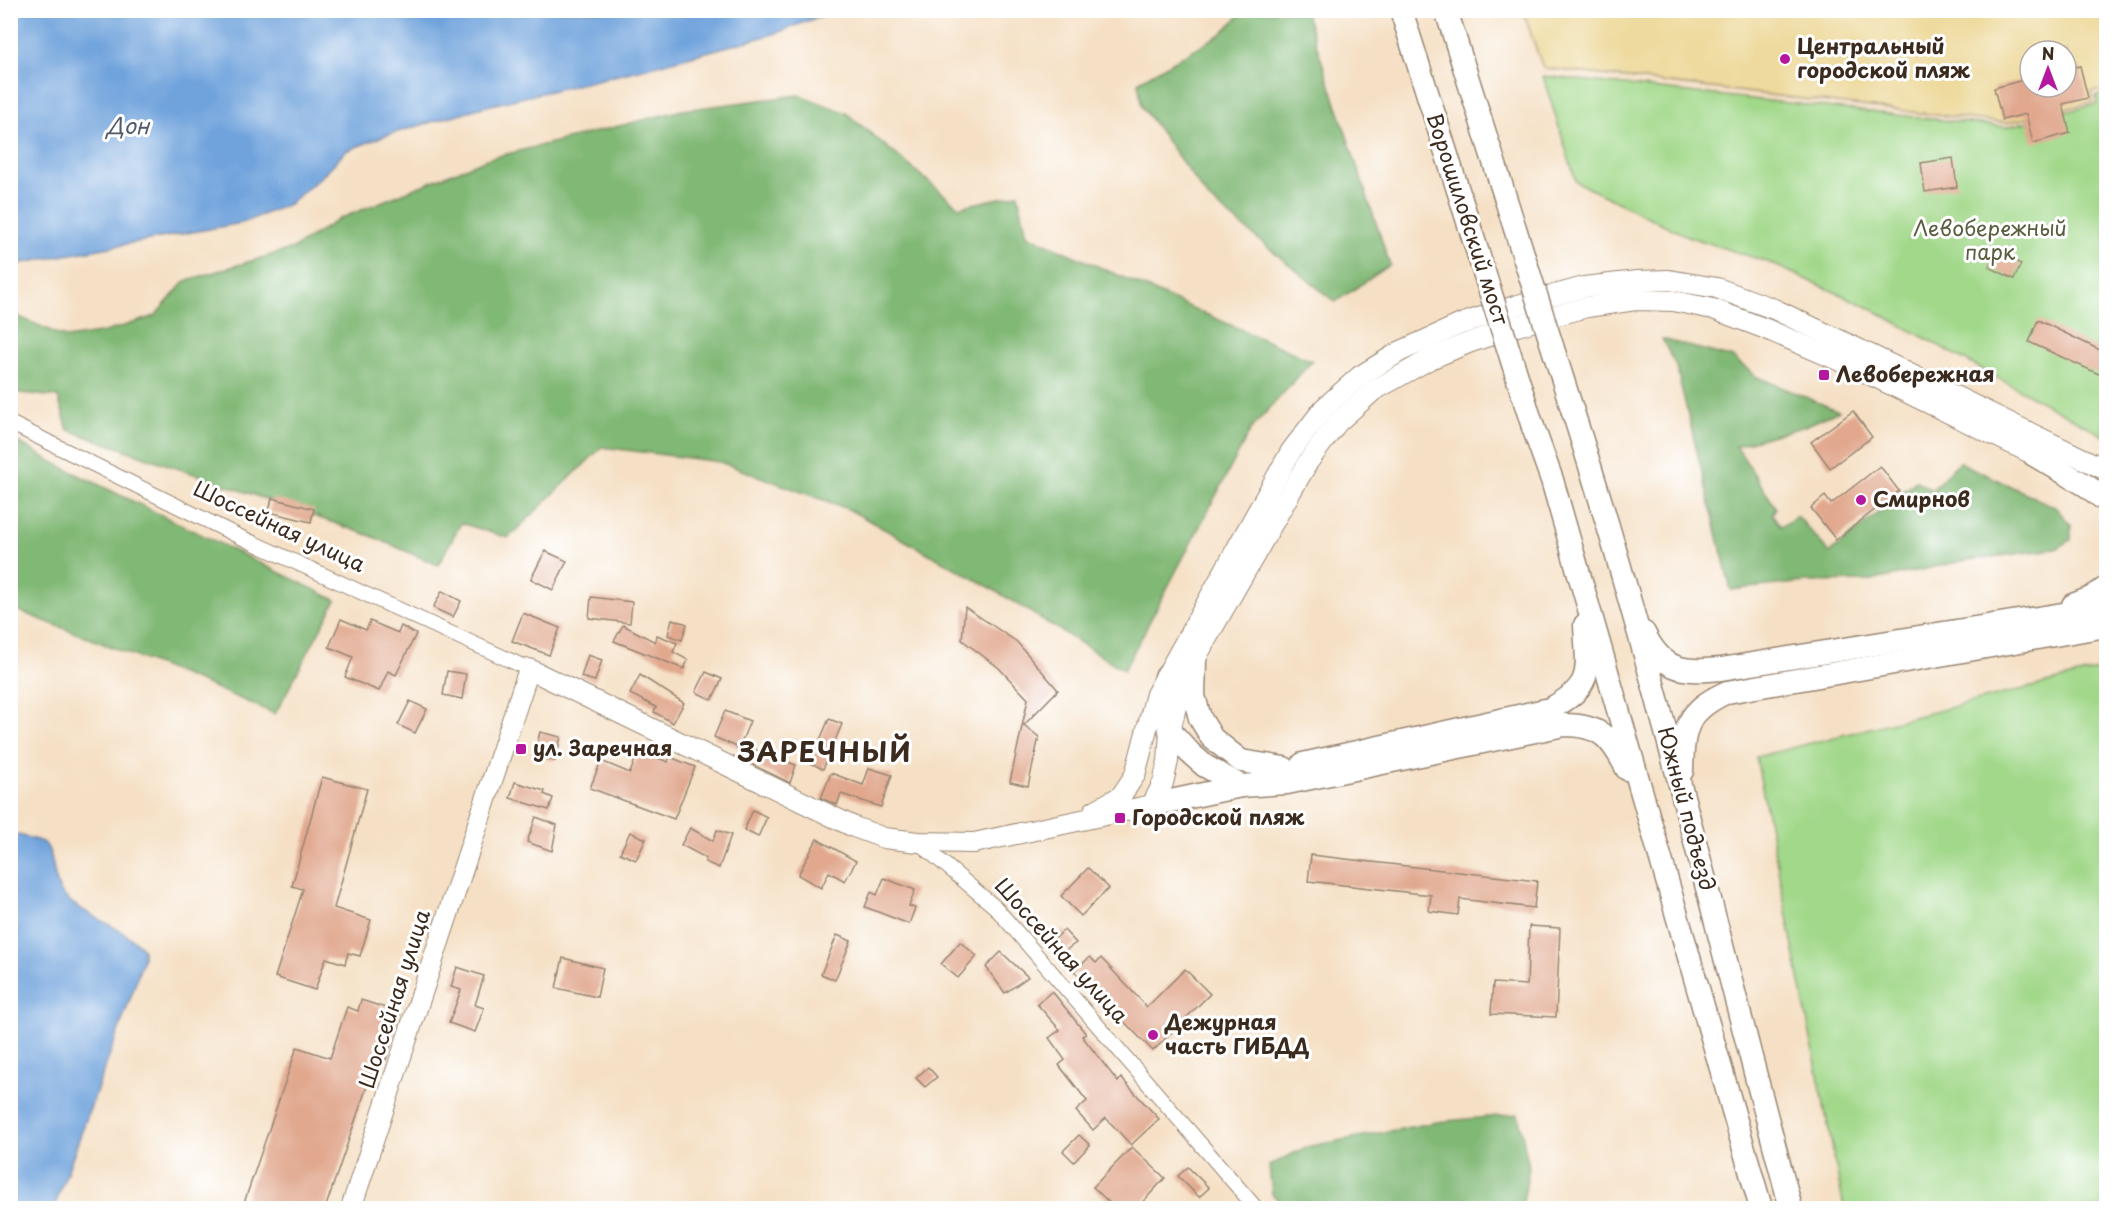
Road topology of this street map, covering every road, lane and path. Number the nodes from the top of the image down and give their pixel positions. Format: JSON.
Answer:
{"nodes":[{"id":1,"x":1401,"y":10,"type":"edge"},
{"id":2,"x":1446,"y":10,"type":"edge"},
{"id":3,"x":1573,"y":412,"type":"joint"},
{"id":4,"x":10,"y":423,"type":"edge"},
{"id":5,"x":1533,"y":427,"type":"joint"},
{"id":6,"x":2034,"y":455,"type":"junction"},
{"id":7,"x":2106,"y":470,"type":"edge"},
{"id":8,"x":2106,"y":487,"type":"edge"},
{"id":9,"x":2106,"y":501,"type":"edge"},
{"id":10,"x":1624,"y":581,"type":"junction"},
{"id":11,"x":2106,"y":588,"type":"edge"},
{"id":12,"x":1584,"y":591,"type":"junction"},
{"id":13,"x":2106,"y":607,"type":"edge"},
{"id":14,"x":2040,"y":617,"type":"junction"},
{"id":15,"x":2106,"y":626,"type":"edge"},
{"id":16,"x":1195,"y":660,"type":"junction"},
{"id":17,"x":529,"y":669,"type":"junction"},
{"id":18,"x":1166,"y":677,"type":"junction"},
{"id":19,"x":1170,"y":731,"type":"junction"},
{"id":20,"x":1284,"y":768,"type":"junction"},
{"id":21,"x":1241,"y":786,"type":"junction"},
{"id":22,"x":1682,"y":790,"type":"junction"},
{"id":23,"x":1643,"y":799,"type":"junction"},
{"id":24,"x":1152,"y":805,"type":"junction"},
{"id":25,"x":1078,"y":820,"type":"junction"},
{"id":26,"x":918,"y":842,"type":"junction"},
{"id":27,"x":351,"y":1209,"type":"edge"},
{"id":28,"x":1256,"y":1209,"type":"edge"},
{"id":29,"x":1761,"y":1209,"type":"edge"},
{"id":30,"x":1791,"y":1209,"type":"edge"}],
"edges":[{"from":1,"to":5,"type":"main road","name":"Ворошиловский мост","bridge":true},
{"from":2,"to":3,"type":"main road","name":"Ворошиловский мост","bridge":true},
{"from":3,"to":10,"type":"main road","name":"Южный подъезд"},
{"from":4,"to":17,"type":"street","name":"Шоссейная улица"},
{"from":5,"to":12,"type":"main road","name":"Южный подъезд"},
{"from":6,"to":8,"type":"main road"},
{"from":6,"to":9,"type":"main road"},
{"from":6,"to":16,"type":"main road"},
{"from":7,"to":18,"type":"main road"},
{"from":10,"to":14,"type":"main road"},
{"from":10,"to":22,"type":"main road","name":"Южный подъезд"},
{"from":11,"to":14,"type":"main road"},
{"from":12,"to":20,"type":"main road"},
{"from":12,"to":23,"type":"main road","name":"Южный подъезд"},
{"from":13,"to":14,"type":"main road"},
{"from":15,"to":22,"type":"main road"},
{"from":16,"to":19,"type":"main road"},
{"from":16,"to":20,"type":"main road"},
{"from":17,"to":26,"type":"main road","name":"Шоссейная улица"},
{"from":17,"to":27,"type":"main road","name":"Шоссейная улица"},
{"from":18,"to":19,"type":"main road"},
{"from":18,"to":25,"type":"main road"},
{"from":19,"to":21,"type":"main road"},
{"from":19,"to":24,"type":"main road"},
{"from":20,"to":21,"type":"main road"},
{"from":21,"to":23,"type":"main road"},
{"from":21,"to":24,"type":"main road"},
{"from":22,"to":30,"type":"main road","name":"Южный подъезд"},
{"from":23,"to":29,"type":"main road","name":"Южный подъезд"},
{"from":24,"to":25,"type":"main road","name":"Шоссейная улица"},
{"from":25,"to":26,"type":"main road","name":"Шоссейная улица"},
{"from":26,"to":28,"type":"street","name":"Шоссейная улица"}]}
